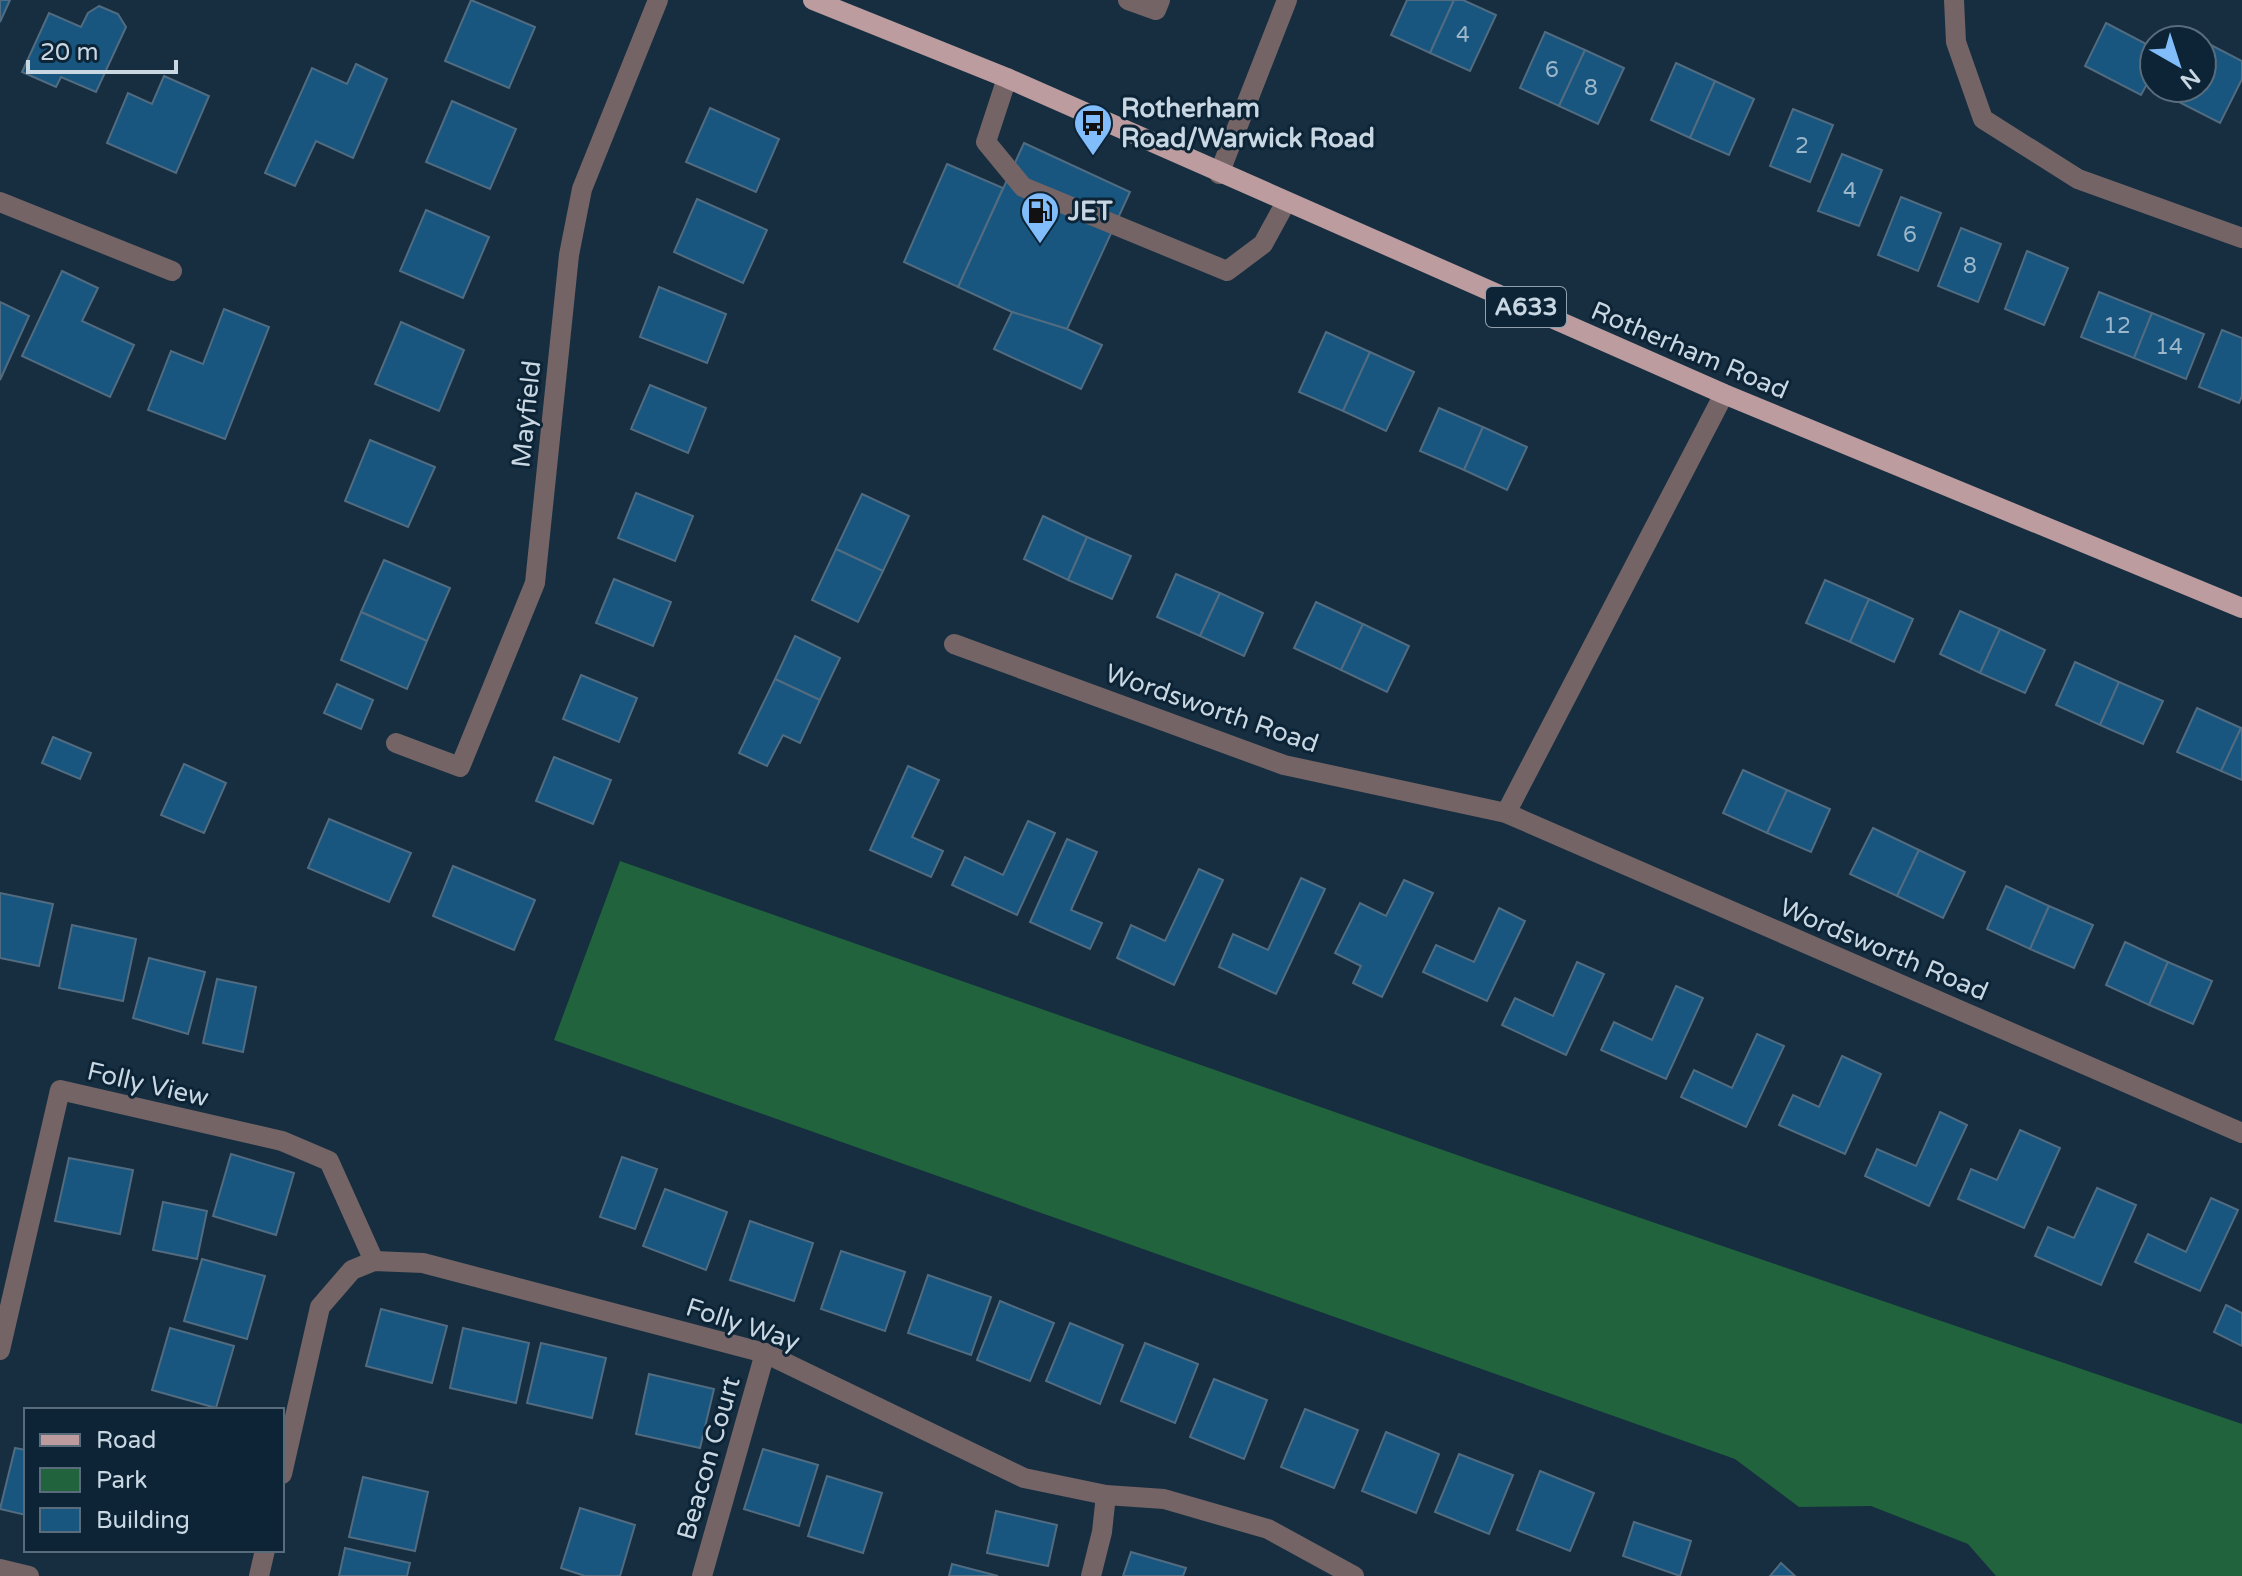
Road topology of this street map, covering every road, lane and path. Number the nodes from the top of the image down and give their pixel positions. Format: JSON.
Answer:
{"nodes":[{"id":1,"x":658,"y":0,"type":"edge"},
{"id":2,"x":813,"y":0,"type":"edge"},
{"id":3,"x":1128,"y":0,"type":"edge"},
{"id":4,"x":1160,"y":0,"type":"edge"},
{"id":5,"x":1287,"y":0,"type":"edge"},
{"id":6,"x":1954,"y":0,"type":"edge"},
{"id":7,"x":1007,"y":78,"type":"junction"},
{"id":8,"x":1219,"y":174,"type":"junction"},
{"id":9,"x":0,"y":202,"type":"edge"},
{"id":10,"x":1286,"y":202,"type":"junction"},
{"id":11,"x":2242,"y":238,"type":"edge"},
{"id":12,"x":172,"y":271,"type":"dead end"},
{"id":13,"x":1724,"y":394,"type":"junction"},
{"id":14,"x":2242,"y":608,"type":"edge"},
{"id":15,"x":954,"y":644,"type":"dead end"},
{"id":16,"x":396,"y":743,"type":"dead end"},
{"id":17,"x":1506,"y":813,"type":"junction"},
{"id":18,"x":2242,"y":1133,"type":"edge"},
{"id":19,"x":374,"y":1261,"type":"junction"},
{"id":20,"x":0,"y":1350,"type":"edge"},
{"id":21,"x":765,"y":1353,"type":"junction"},
{"id":22,"x":284,"y":1465,"type":"edge"},
{"id":23,"x":1106,"y":1495,"type":"junction"},
{"id":24,"x":265,"y":1552,"type":"edge"},
{"id":25,"x":0,"y":1569,"type":"edge"},
{"id":26,"x":29,"y":1576,"type":"edge"},
{"id":27,"x":259,"y":1576,"type":"edge"},
{"id":28,"x":702,"y":1576,"type":"edge"},
{"id":29,"x":1091,"y":1576,"type":"edge"},
{"id":30,"x":1354,"y":1576,"type":"edge"}],
"edges":[{"from":1,"to":16,"type":"street","name":"Mayfield"},
{"from":2,"to":7,"type":"main road","name":"Rotherham Road","number":"A633"},
{"from":3,"to":4,"type":"street"},
{"from":5,"to":8,"type":"street"},
{"from":6,"to":11,"type":"street"},
{"from":7,"to":8,"type":"main road","name":"Rotherham Road","number":"A633"},
{"from":7,"to":10,"type":"street"},
{"from":8,"to":10,"type":"main road","name":"Rotherham Road","number":"A633"},
{"from":9,"to":12,"type":"street"},
{"from":10,"to":13,"type":"main road","name":"Rotherham Road","number":"A633"},
{"from":13,"to":14,"type":"main road","name":"Rotherham Road","number":"A633"},
{"from":13,"to":17,"type":"street"},
{"from":15,"to":17,"type":"street","name":"Wordsworth Road"},
{"from":17,"to":18,"type":"street","name":"Wordsworth Road"},
{"from":19,"to":20,"type":"street","name":"Folly View"},
{"from":19,"to":21,"type":"street","name":"Folly Way"},
{"from":19,"to":22,"type":"street"},
{"from":21,"to":23,"type":"street","name":"Folly Way"},
{"from":21,"to":28,"type":"street","name":"Beacon Court"},
{"from":23,"to":29,"type":"street"},
{"from":23,"to":30,"type":"street","name":"Folly Way"},
{"from":24,"to":27,"type":"street"},
{"from":25,"to":26,"type":"street"}]}
